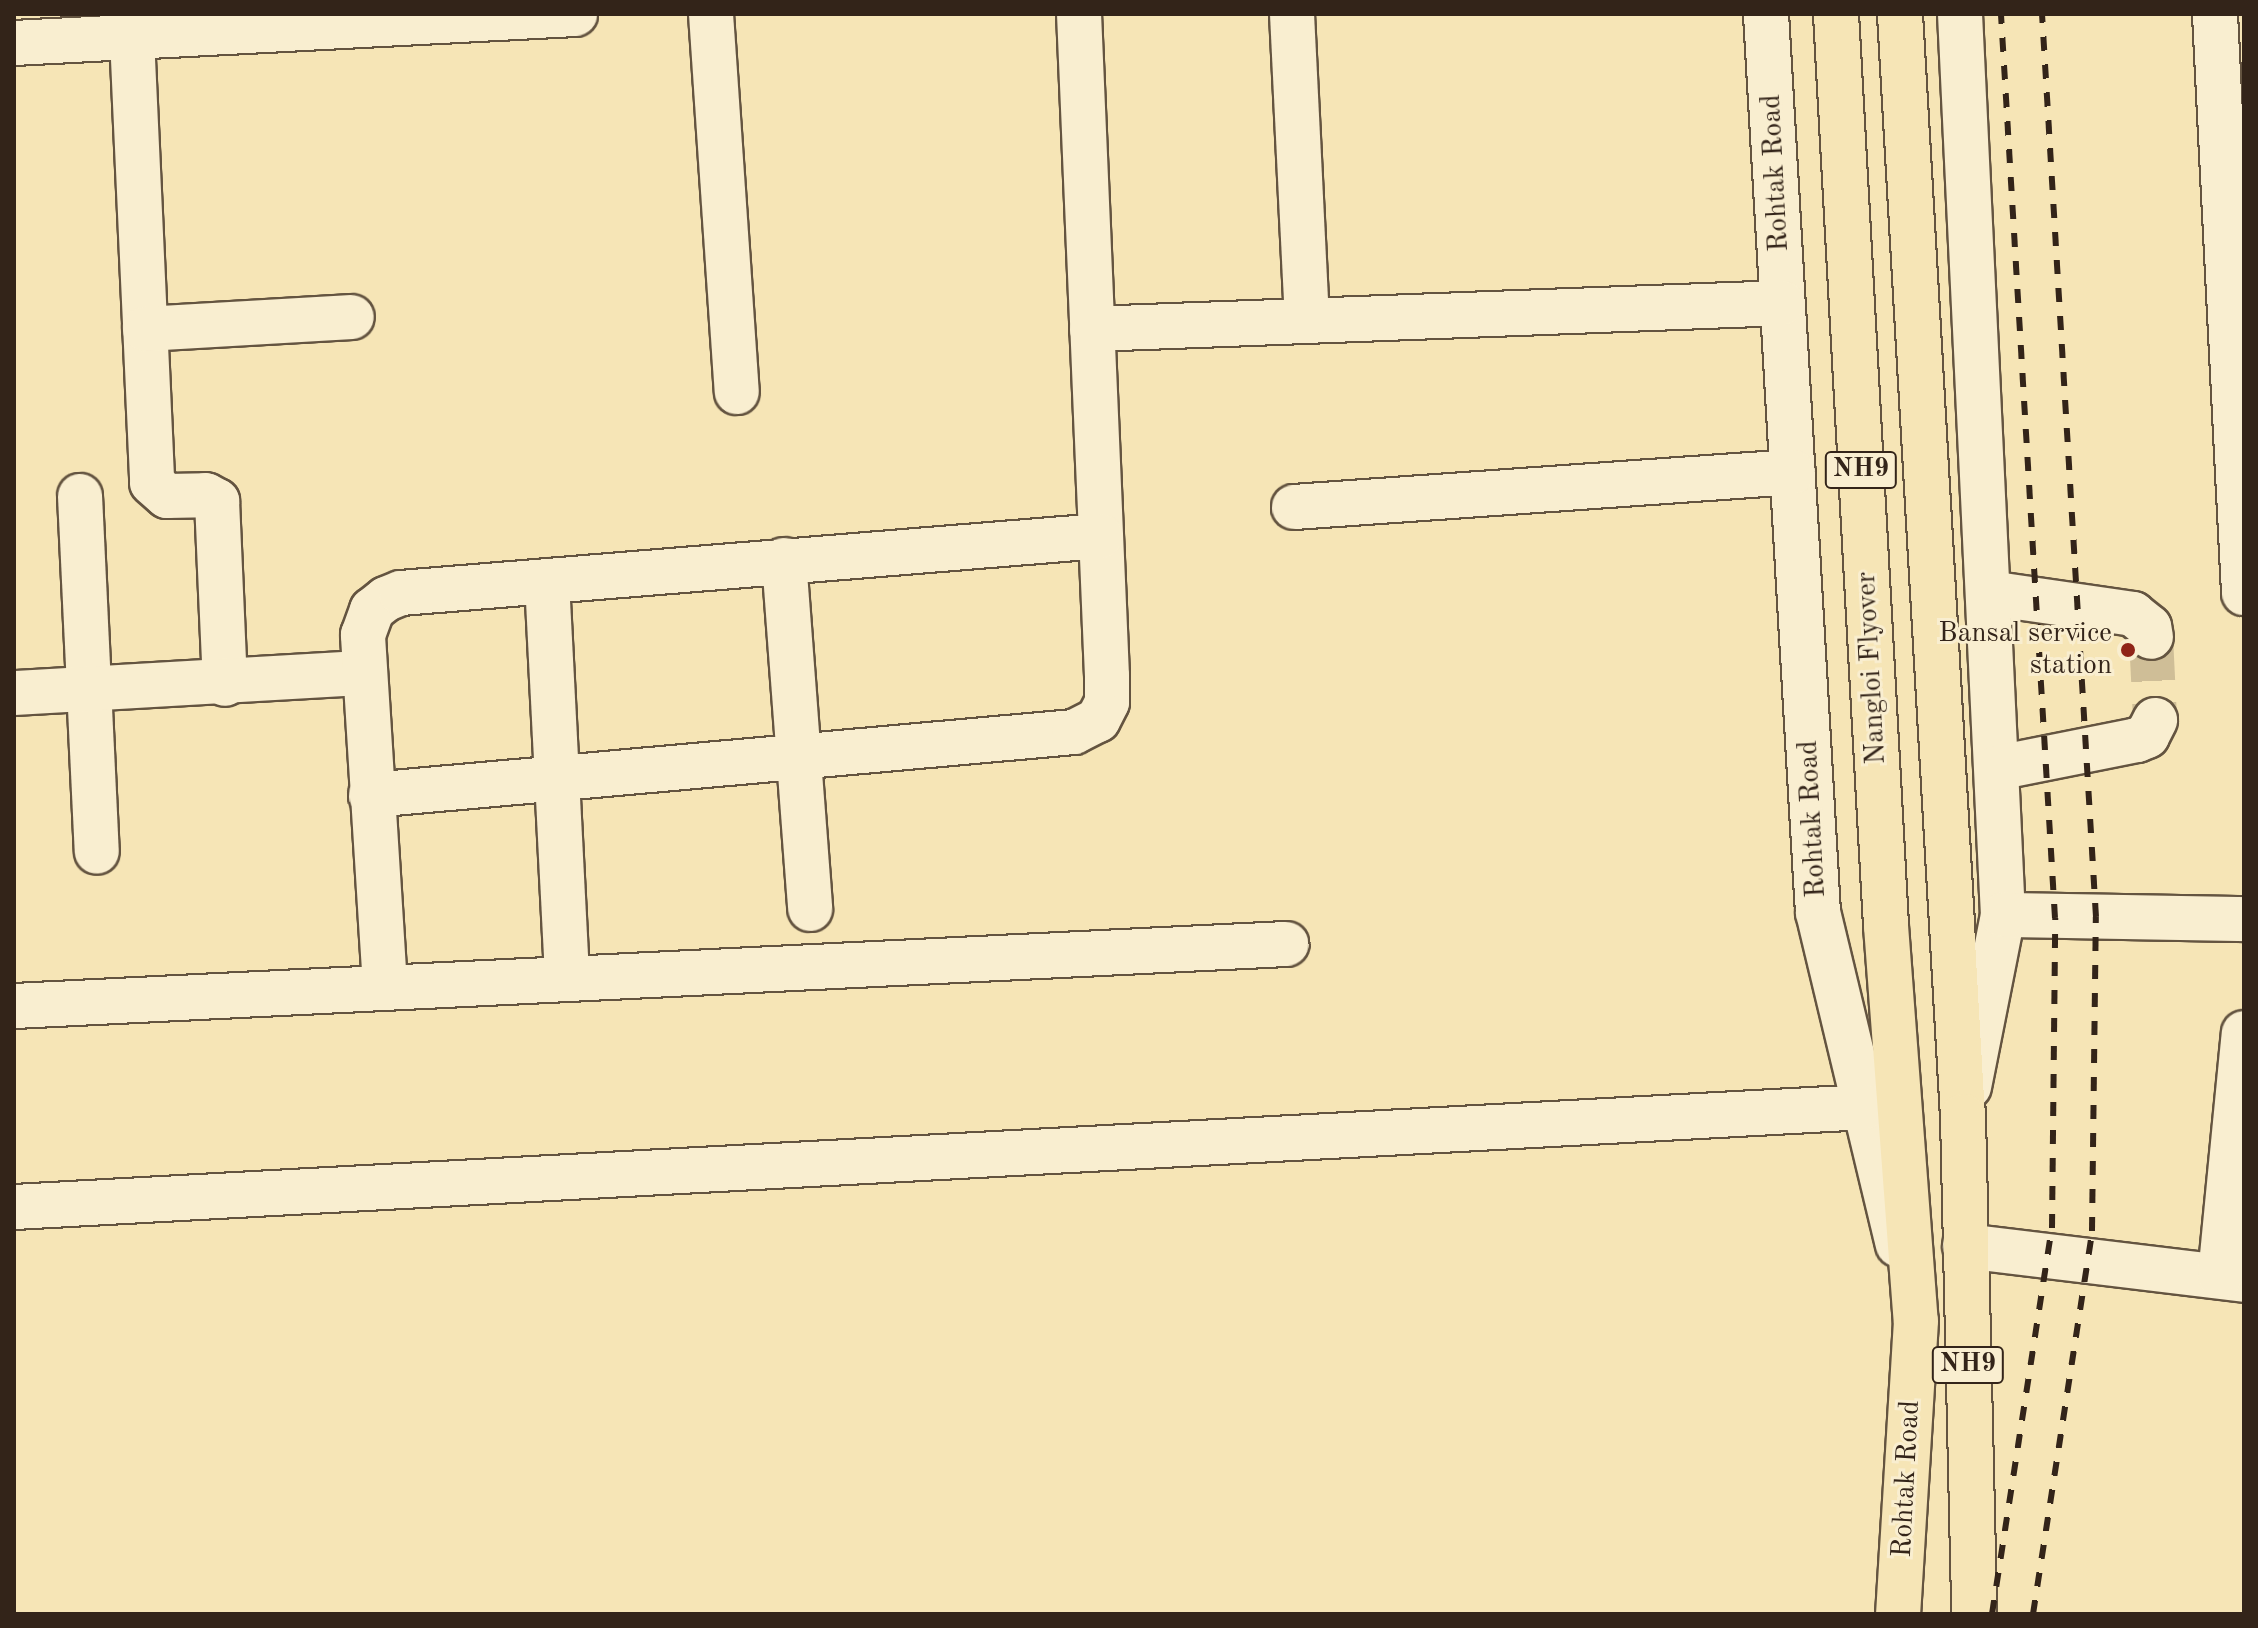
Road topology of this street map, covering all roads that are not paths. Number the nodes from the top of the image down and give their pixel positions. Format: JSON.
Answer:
{"nodes":[{"id":1,"x":575,"y":14,"type":"edge"},
{"id":2,"x":711,"y":14,"type":"edge"},
{"id":3,"x":1079,"y":14,"type":"edge"},
{"id":4,"x":1292,"y":14,"type":"edge"},
{"id":5,"x":1766,"y":14,"type":"edge"},
{"id":6,"x":1836,"y":14,"type":"edge"},
{"id":7,"x":1900,"y":14,"type":"edge"},
{"id":8,"x":1960,"y":14,"type":"edge"},
{"id":9,"x":2215,"y":14,"type":"edge"},
{"id":10,"x":176,"y":24,"type":"edge"},
{"id":11,"x":132,"y":37,"type":"junction"},
{"id":12,"x":14,"y":43,"type":"edge"},
{"id":13,"x":1783,"y":303,"type":"junction"},
{"id":14,"x":352,"y":317,"type":"dead end"},
{"id":15,"x":1307,"y":321,"type":"junction"},
{"id":16,"x":2237,"y":328,"type":"edge"},
{"id":17,"x":145,"y":329,"type":"junction"},
{"id":18,"x":1092,"y":329,"type":"junction"},
{"id":19,"x":737,"y":392,"type":"dead end"},
{"id":20,"x":1793,"y":472,"type":"junction"},
{"id":21,"x":80,"y":496,"type":"dead end"},
{"id":22,"x":1294,"y":507,"type":"dead end"},
{"id":23,"x":1101,"y":536,"type":"junction"},
{"id":24,"x":784,"y":560,"type":"junction"},
{"id":25,"x":547,"y":581,"type":"junction"},
{"id":26,"x":1989,"y":593,"type":"junction"},
{"id":27,"x":2244,"y":593,"type":"edge"},
{"id":28,"x":2151,"y":637,"type":"dead end"},
{"id":29,"x":364,"y":673,"type":"junction"},
{"id":30,"x":225,"y":684,"type":"junction"},
{"id":31,"x":90,"y":690,"type":"junction"},
{"id":32,"x":14,"y":693,"type":"edge"},
{"id":33,"x":2155,"y":720,"type":"dead end"},
{"id":34,"x":801,"y":757,"type":"junction"},
{"id":35,"x":1997,"y":768,"type":"junction"},
{"id":36,"x":557,"y":779,"type":"junction"},
{"id":37,"x":371,"y":795,"type":"junction"},
{"id":38,"x":97,"y":852,"type":"dead end"},
{"id":39,"x":810,"y":909,"type":"dead end"},
{"id":40,"x":2003,"y":915,"type":"junction"},
{"id":41,"x":2244,"y":919,"type":"edge"},
{"id":42,"x":1286,"y":944,"type":"dead end"},
{"id":43,"x":567,"y":977,"type":"junction"},
{"id":44,"x":385,"y":986,"type":"junction"},
{"id":45,"x":14,"y":1006,"type":"edge"},
{"id":46,"x":2244,"y":1033,"type":"edge"},
{"id":47,"x":1865,"y":1107,"type":"junction"},
{"id":48,"x":1963,"y":1116,"type":"junction"},
{"id":49,"x":14,"y":1207,"type":"edge"},
{"id":50,"x":1965,"y":1246,"type":"junction"},
{"id":51,"x":2232,"y":1278,"type":"edge"},
{"id":52,"x":1916,"y":1321,"type":"junction"},
{"id":53,"x":1898,"y":1614,"type":"edge"},
{"id":54,"x":1974,"y":1614,"type":"edge"}],
"edges":[{"from":1,"to":10,"type":"street"},
{"from":2,"to":19,"type":"street"},
{"from":3,"to":18,"type":"street"},
{"from":4,"to":15,"type":"street"},
{"from":5,"to":13,"type":"street","name":"Rohtak Road"},
{"from":6,"to":52,"type":"highway","name":"Nangloi Flyover","number":"NH9"},
{"from":7,"to":48,"type":"highway","number":"NH9"},
{"from":8,"to":26,"type":"street","name":"Rohtak Road"},
{"from":9,"to":16,"type":"street"},
{"from":10,"to":11,"type":"street"},
{"from":11,"to":12,"type":"street"},
{"from":11,"to":17,"type":"street"},
{"from":13,"to":15,"type":"street"},
{"from":13,"to":20,"type":"street","name":"Rohtak Road"},
{"from":14,"to":17,"type":"street"},
{"from":15,"to":18,"type":"street"},
{"from":16,"to":27,"type":"street"},
{"from":17,"to":30,"type":"street"},
{"from":18,"to":23,"type":"street"},
{"from":20,"to":22,"type":"street"},
{"from":20,"to":47,"type":"street","name":"Rohtak Road"},
{"from":21,"to":31,"type":"street"},
{"from":23,"to":24,"type":"street"},
{"from":23,"to":34,"type":"street"},
{"from":24,"to":25,"type":"street"},
{"from":24,"to":34,"type":"street"},
{"from":25,"to":29,"type":"street"},
{"from":25,"to":36,"type":"street"},
{"from":26,"to":28,"type":"street"},
{"from":26,"to":35,"type":"street","name":"Rohtak Road"},
{"from":29,"to":30,"type":"street"},
{"from":29,"to":37,"type":"street"},
{"from":30,"to":31,"type":"street"},
{"from":31,"to":32,"type":"street"},
{"from":31,"to":38,"type":"street"},
{"from":33,"to":35,"type":"street"},
{"from":34,"to":36,"type":"street"},
{"from":34,"to":39,"type":"street"},
{"from":35,"to":40,"type":"street","name":"Rohtak Road"},
{"from":36,"to":37,"type":"street"},
{"from":36,"to":43,"type":"street"},
{"from":37,"to":44,"type":"street"},
{"from":40,"to":41,"type":"street"},
{"from":40,"to":48,"type":"street","name":"Rohtak Road"},
{"from":42,"to":43,"type":"street"},
{"from":43,"to":44,"type":"street"},
{"from":44,"to":45,"type":"street"},
{"from":46,"to":51,"type":"street"},
{"from":47,"to":49,"type":"street"},
{"from":47,"to":52,"type":"street","name":"Rohtak Road"},
{"from":48,"to":50,"type":"highway","name":"Rohtak Road","number":"NH9"},
{"from":50,"to":51,"type":"street"},
{"from":50,"to":54,"type":"highway","name":"Rohtak Road","number":"NH9"},
{"from":52,"to":53,"type":"highway","name":"Rohtak Road","number":"NH9"}]}
